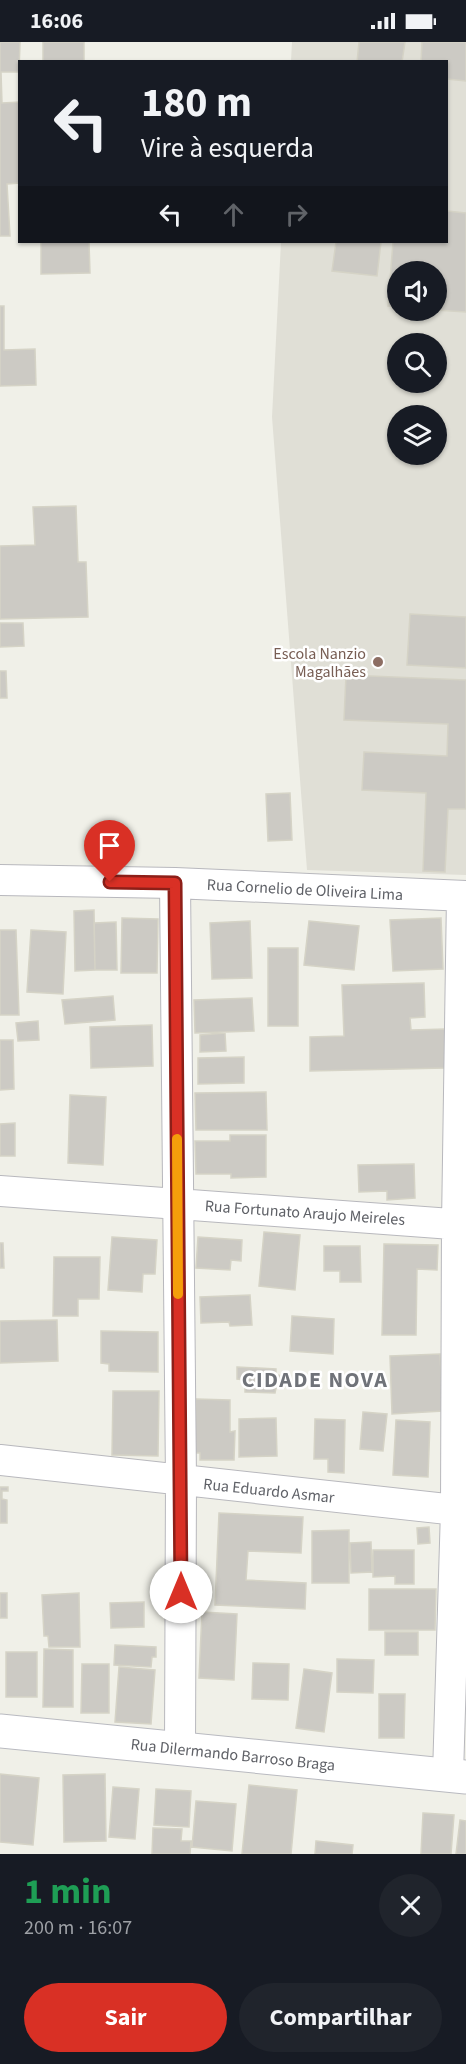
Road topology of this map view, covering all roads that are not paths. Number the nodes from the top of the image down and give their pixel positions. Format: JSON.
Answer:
{"nodes":[{"id":1,"x":0,"y":880,"type":"edge"},
{"id":2,"x":175,"y":883,"type":"junction"},
{"id":3,"x":464,"y":896,"type":"edge"},
{"id":4,"x":0,"y":1191,"type":"edge"},
{"id":5,"x":177,"y":1202,"type":"junction"},
{"id":6,"x":461,"y":1224,"type":"edge"},
{"id":7,"x":0,"y":1460,"type":"edge"},
{"id":8,"x":181,"y":1480,"type":"junction"},
{"id":9,"x":461,"y":1511,"type":"edge"},
{"id":10,"x":0,"y":1731,"type":"edge"},
{"id":11,"x":180,"y":1749,"type":"junction"},
{"id":12,"x":457,"y":1776,"type":"edge"}],
"edges":[{"from":1,"to":2,"type":"street","name":"Rua Cornelio de Oliveira Lima"},
{"from":2,"to":3,"type":"street","name":"Rua Cornelio de Oliveira Lima"},
{"from":2,"to":5,"type":"street"},
{"from":3,"to":6,"type":"street"},
{"from":4,"to":5,"type":"street","name":"Rua Fortunato Araujo Meireles"},
{"from":5,"to":6,"type":"street","name":"Rua Fortunato Araujo Meireles"},
{"from":5,"to":8,"type":"street"},
{"from":6,"to":9,"type":"street"},
{"from":7,"to":8,"type":"street","name":"Rua Eduardo Asmar"},
{"from":8,"to":9,"type":"street","name":"Rua Eduardo Asmar"},
{"from":8,"to":11,"type":"street"},
{"from":9,"to":12,"type":"street"},
{"from":10,"to":11,"type":"street","name":"Rua Dilermando Barroso Braga"},
{"from":11,"to":12,"type":"street","name":"Rua Dilermando Barroso Braga"}]}
